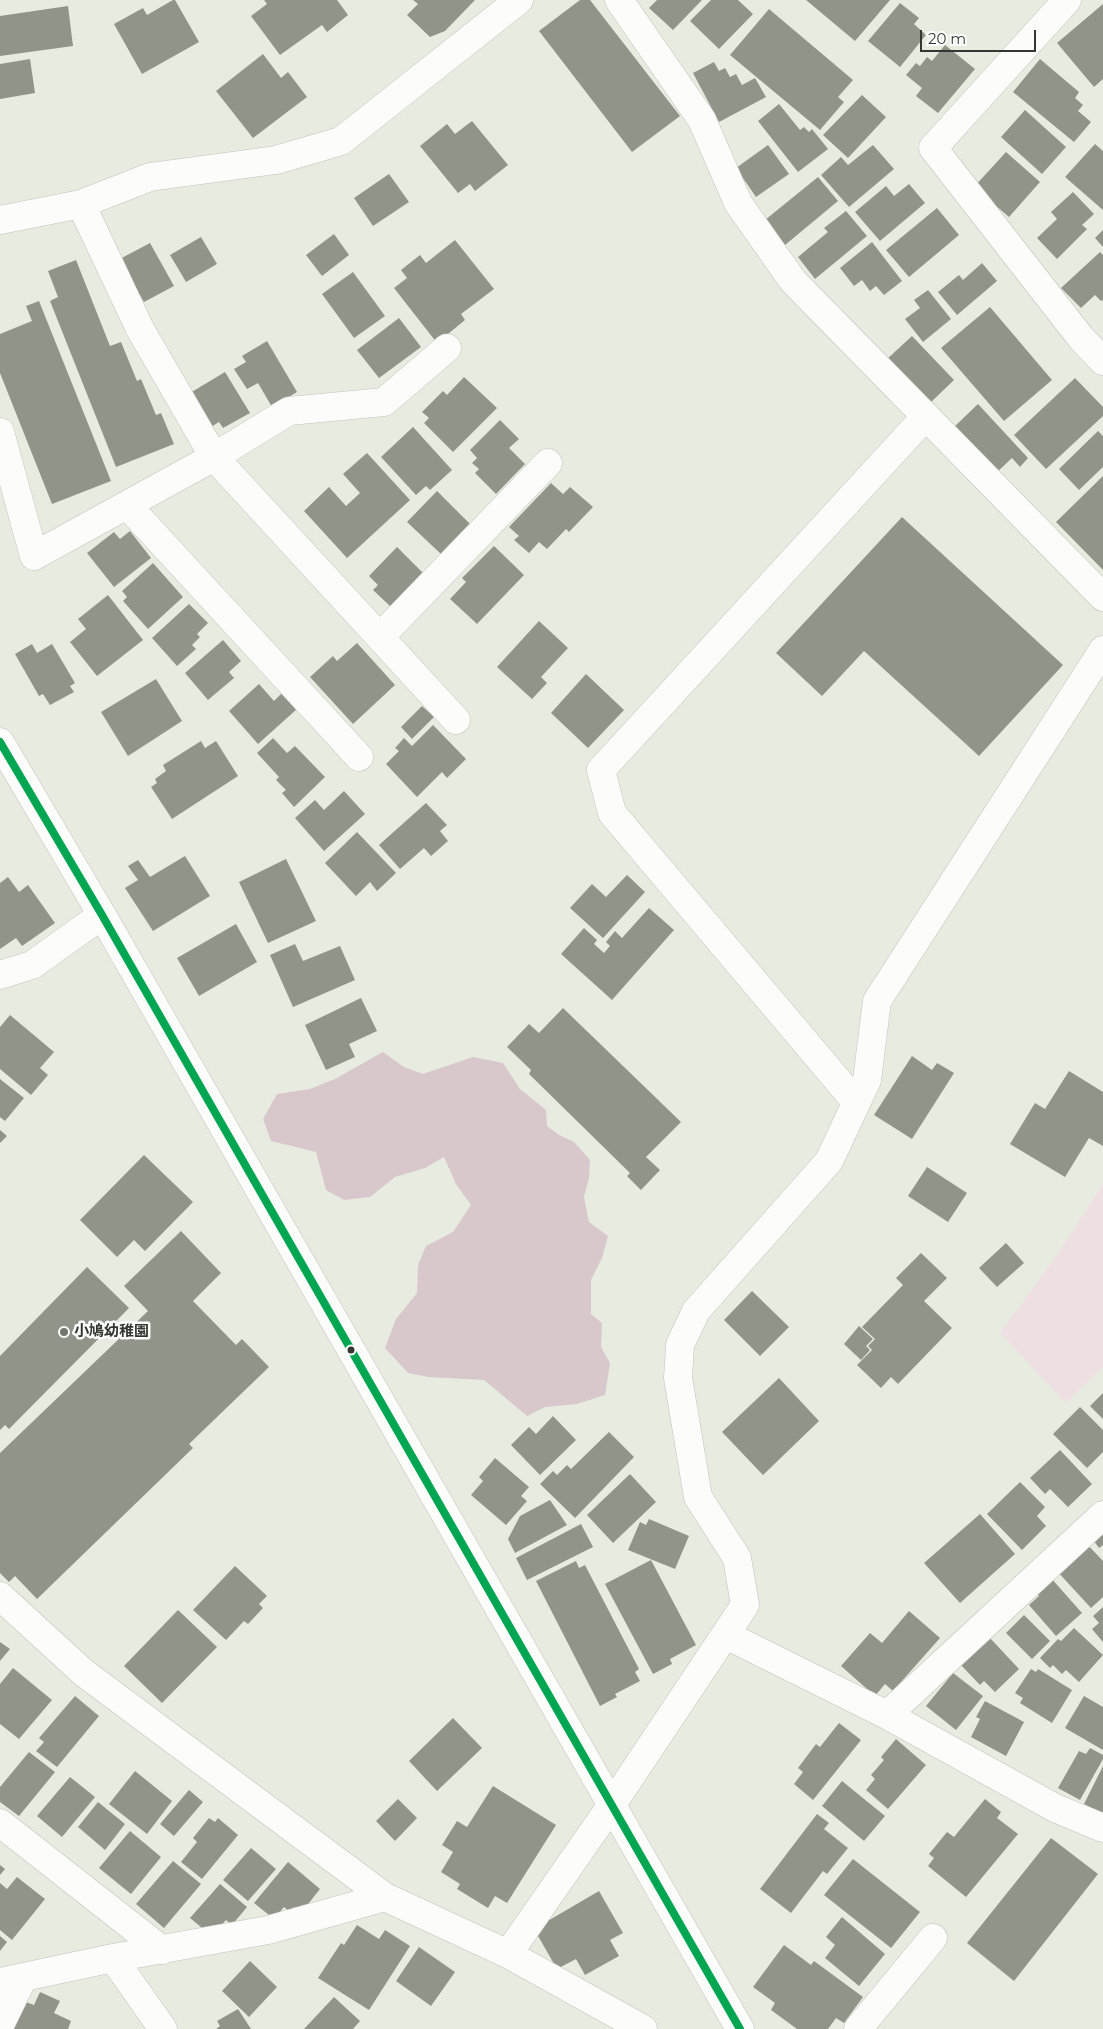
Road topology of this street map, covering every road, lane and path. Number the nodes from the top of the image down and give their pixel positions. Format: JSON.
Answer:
{"nodes":[{"id":1,"x":519,"y":0,"type":"edge"},
{"id":2,"x":619,"y":0,"type":"edge"},
{"id":3,"x":1067,"y":0,"type":"edge"},
{"id":4,"x":81,"y":204,"type":"junction"},
{"id":5,"x":0,"y":220,"type":"edge"},
{"id":6,"x":447,"y":348,"type":"dead end"},
{"id":7,"x":1103,"y":361,"type":"edge"},
{"id":8,"x":926,"y":416,"type":"junction"},
{"id":9,"x":0,"y":432,"type":"edge"},
{"id":10,"x":214,"y":457,"type":"junction"},
{"id":11,"x":548,"y":463,"type":"dead end"},
{"id":12,"x":127,"y":505,"type":"junction"},
{"id":13,"x":1103,"y":598,"type":"edge"},
{"id":14,"x":380,"y":638,"type":"junction"},
{"id":15,"x":1103,"y":650,"type":"edge"},
{"id":16,"x":456,"y":720,"type":"dead end"},
{"id":17,"x":0,"y":742,"type":"edge"},
{"id":18,"x":359,"y":757,"type":"dead end"},
{"id":19,"x":102,"y":915,"type":"junction"},
{"id":20,"x":0,"y":975,"type":"edge"},
{"id":21,"x":856,"y":1102,"type":"junction"},
{"id":22,"x":1103,"y":1515,"type":"edge"},
{"id":23,"x":0,"y":1596,"type":"edge"},
{"id":24,"x":726,"y":1635,"type":"junction"},
{"id":25,"x":887,"y":1715,"type":"junction"},
{"id":26,"x":611,"y":1806,"type":"junction"},
{"id":27,"x":0,"y":1823,"type":"edge"},
{"id":28,"x":1103,"y":1828,"type":"edge"},
{"id":29,"x":386,"y":1897,"type":"junction"},
{"id":30,"x":933,"y":1938,"type":"dead end"},
{"id":31,"x":162,"y":1950,"type":"junction"},
{"id":32,"x":508,"y":1954,"type":"junction"},
{"id":33,"x":113,"y":1958,"type":"junction"},
{"id":34,"x":11,"y":1980,"type":"edge"},
{"id":35,"x":0,"y":2025,"type":"edge"},
{"id":36,"x":628,"y":2026,"type":"edge"},
{"id":37,"x":163,"y":2029,"type":"edge"},
{"id":38,"x":740,"y":2029,"type":"edge"},
{"id":39,"x":858,"y":2029,"type":"edge"}],
"edges":[{"from":1,"to":4,"type":"street"},
{"from":2,"to":8,"type":"street"},
{"from":3,"to":7,"type":"street"},
{"from":4,"to":5,"type":"street"},
{"from":4,"to":10,"type":"street"},
{"from":6,"to":10,"type":"street"},
{"from":8,"to":13,"type":"street"},
{"from":8,"to":21,"type":"street"},
{"from":9,"to":12,"type":"street"},
{"from":10,"to":12,"type":"street"},
{"from":10,"to":14,"type":"street"},
{"from":11,"to":14,"type":"street"},
{"from":12,"to":18,"type":"street"},
{"from":14,"to":16,"type":"street"},
{"from":15,"to":21,"type":"street"},
{"from":17,"to":19,"type":"street"},
{"from":19,"to":20,"type":"street"},
{"from":19,"to":26,"type":"street"},
{"from":21,"to":24,"type":"street"},
{"from":22,"to":25,"type":"street"},
{"from":23,"to":29,"type":"street"},
{"from":24,"to":25,"type":"street"},
{"from":24,"to":26,"type":"street"},
{"from":25,"to":28,"type":"street"},
{"from":26,"to":32,"type":"street"},
{"from":26,"to":38,"type":"street"},
{"from":27,"to":31,"type":"street"},
{"from":29,"to":31,"type":"street"},
{"from":29,"to":32,"type":"street"},
{"from":30,"to":39,"type":"street"},
{"from":31,"to":33,"type":"street"},
{"from":32,"to":36,"type":"street"},
{"from":33,"to":34,"type":"street"},
{"from":33,"to":37,"type":"street"},
{"from":34,"to":35,"type":"street"}]}
